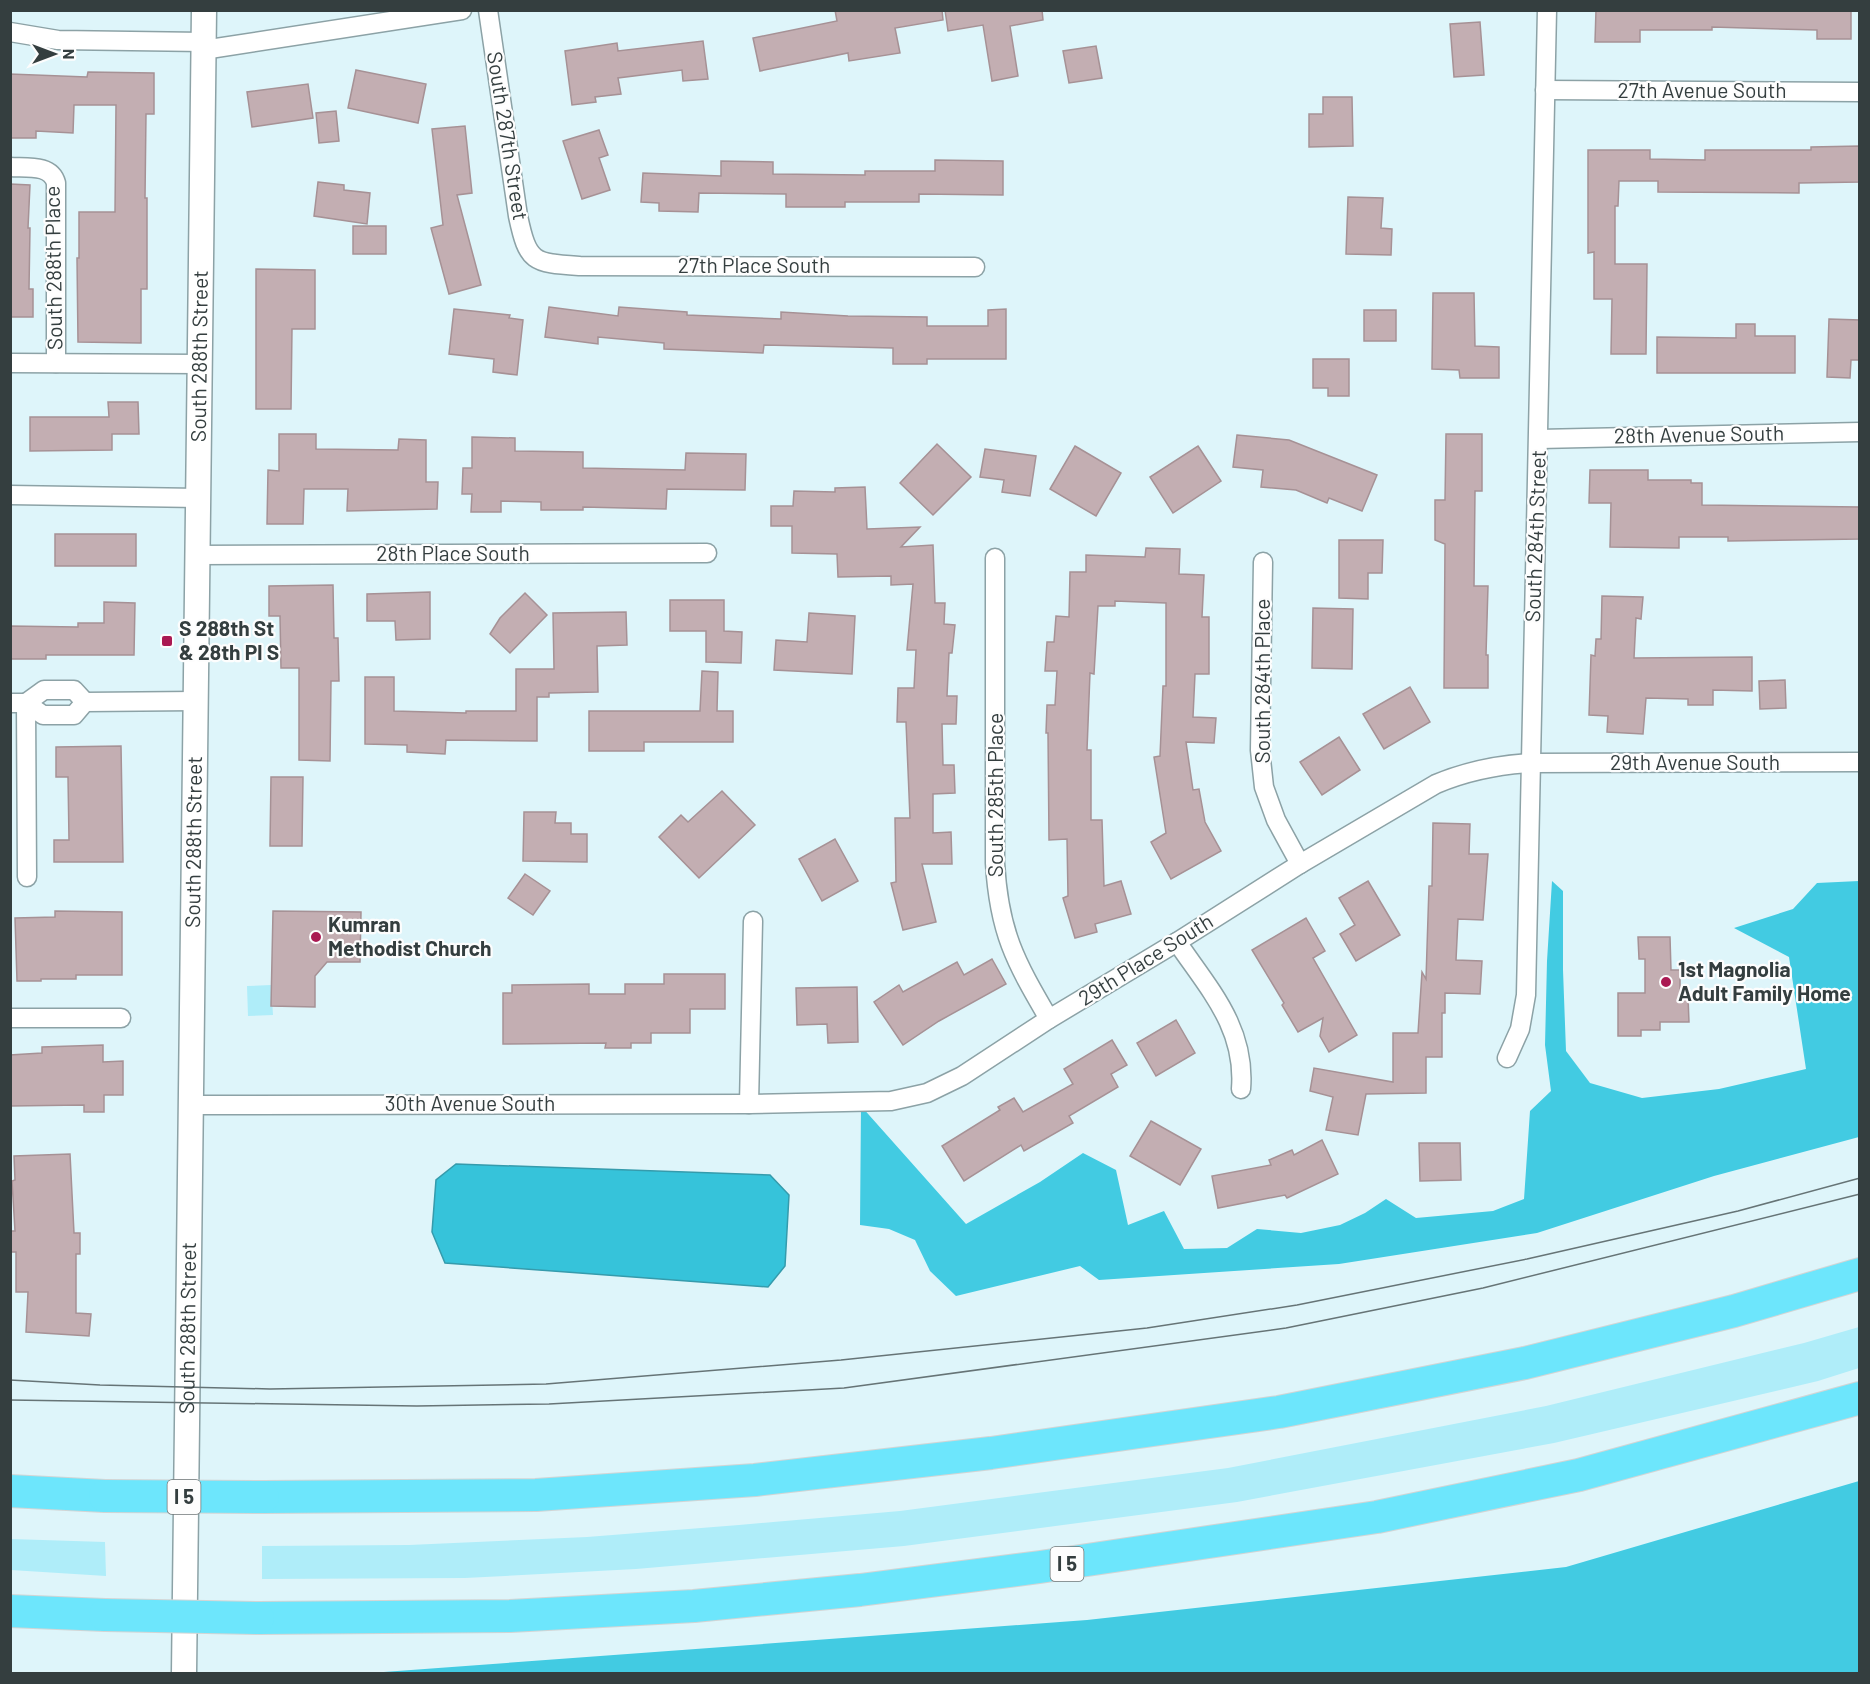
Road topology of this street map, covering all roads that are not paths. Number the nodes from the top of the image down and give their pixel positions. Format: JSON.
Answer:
{"nodes":[{"id":1,"x":204,"y":10,"type":"edge"},
{"id":2,"x":462,"y":10,"type":"edge"},
{"id":3,"x":488,"y":10,"type":"edge"},
{"id":4,"x":1547,"y":10,"type":"edge"},
{"id":5,"x":10,"y":32,"type":"edge"},
{"id":6,"x":203,"y":46,"type":"junction"},
{"id":7,"x":1545,"y":90,"type":"junction"},
{"id":8,"x":1860,"y":92,"type":"edge"},
{"id":9,"x":10,"y":167,"type":"edge"},
{"id":10,"x":533,"y":258,"type":"joint"},
{"id":11,"x":975,"y":267,"type":"dead end"},
{"id":12,"x":10,"y":363,"type":"edge"},
{"id":13,"x":56,"y":363,"type":"junction"},
{"id":14,"x":200,"y":364,"type":"junction"},
{"id":15,"x":1860,"y":432,"type":"edge"},
{"id":16,"x":1539,"y":439,"type":"junction"},
{"id":17,"x":10,"y":495,"type":"edge"},
{"id":18,"x":198,"y":498,"type":"junction"},
{"id":19,"x":707,"y":553,"type":"dead end"},
{"id":20,"x":198,"y":555,"type":"junction"},
{"id":21,"x":995,"y":558,"type":"dead end"},
{"id":22,"x":1263,"y":562,"type":"dead end"},
{"id":23,"x":196,"y":701,"type":"junction"},
{"id":24,"x":85,"y":702,"type":"junction"},
{"id":25,"x":18,"y":703,"type":"edge"},
{"id":26,"x":1860,"y":762,"type":"edge"},
{"id":27,"x":1530,"y":763,"type":"junction"},
{"id":28,"x":1300,"y":864,"type":"junction"},
{"id":29,"x":27,"y":877,"type":"dead end"},
{"id":30,"x":753,"y":921,"type":"dead end"},
{"id":31,"x":1178,"y":942,"type":"junction"},
{"id":32,"x":10,"y":1018,"type":"edge"},
{"id":33,"x":121,"y":1018,"type":"dead end"},
{"id":34,"x":1049,"y":1019,"type":"junction"},
{"id":35,"x":1507,"y":1058,"type":"dead end"},
{"id":36,"x":1241,"y":1089,"type":"dead end"},
{"id":37,"x":749,"y":1104,"type":"junction"},
{"id":38,"x":192,"y":1105,"type":"junction"},
{"id":39,"x":1860,"y":1274,"type":"edge"},
{"id":40,"x":1860,"y":1398,"type":"edge"},
{"id":41,"x":10,"y":1491,"type":"edge"},
{"id":42,"x":10,"y":1611,"type":"edge"},
{"id":43,"x":184,"y":1674,"type":"edge"}],
"edges":[{"from":1,"to":6,"type":"main road","name":"South 288th Street"},
{"from":2,"to":6,"type":"street"},
{"from":3,"to":10,"type":"street","name":"South 287th Street"},
{"from":4,"to":7,"type":"street","name":"South 284th Street"},
{"from":5,"to":6,"type":"street"},
{"from":6,"to":14,"type":"main road","name":"South 288th Street"},
{"from":7,"to":8,"type":"street","name":"27th Avenue South"},
{"from":7,"to":16,"type":"street","name":"South 284th Street"},
{"from":9,"to":13,"type":"street","name":"South 288th Place"},
{"from":10,"to":11,"type":"street","name":"27th Place South"},
{"from":12,"to":13,"type":"street"},
{"from":13,"to":14,"type":"street"},
{"from":14,"to":18,"type":"main road","name":"South 288th Street"},
{"from":15,"to":16,"type":"street","name":"28th Avenue South"},
{"from":16,"to":27,"type":"street","name":"South 284th Street"},
{"from":17,"to":18,"type":"street"},
{"from":18,"to":20,"type":"main road","name":"South 288th Street"},
{"from":19,"to":20,"type":"street","name":"28th Place South"},
{"from":20,"to":23,"type":"main road","name":"South 288th Street"},
{"from":21,"to":34,"type":"street","name":"South 285th Place"},
{"from":22,"to":28,"type":"street","name":"South 284th Place"},
{"from":23,"to":24,"type":"street"},
{"from":23,"to":38,"type":"main road","name":"South 288th Street"},
{"from":24,"to":25,"type":"street"},
{"from":24,"to":25,"type":"street"},
{"from":25,"to":29,"type":"street"},
{"from":26,"to":27,"type":"street","name":"29th Avenue South"},
{"from":27,"to":28,"type":"street","name":"29th Place South"},
{"from":27,"to":35,"type":"street","name":"South 284th Street"},
{"from":28,"to":31,"type":"street","name":"29th Place South"},
{"from":30,"to":37,"type":"street"},
{"from":31,"to":34,"type":"street","name":"29th Place South"},
{"from":31,"to":36,"type":"street"},
{"from":32,"to":33,"type":"street"},
{"from":34,"to":37,"type":"street","name":"29th Place South"},
{"from":37,"to":38,"type":"street","name":"30th Avenue South"},
{"from":38,"to":43,"type":"main road","name":"South 288th Street"},
{"from":39,"to":41,"type":"highway","number":"I 5","bridge":true},
{"from":40,"to":42,"type":"highway","number":"I 5","bridge":true}]}
